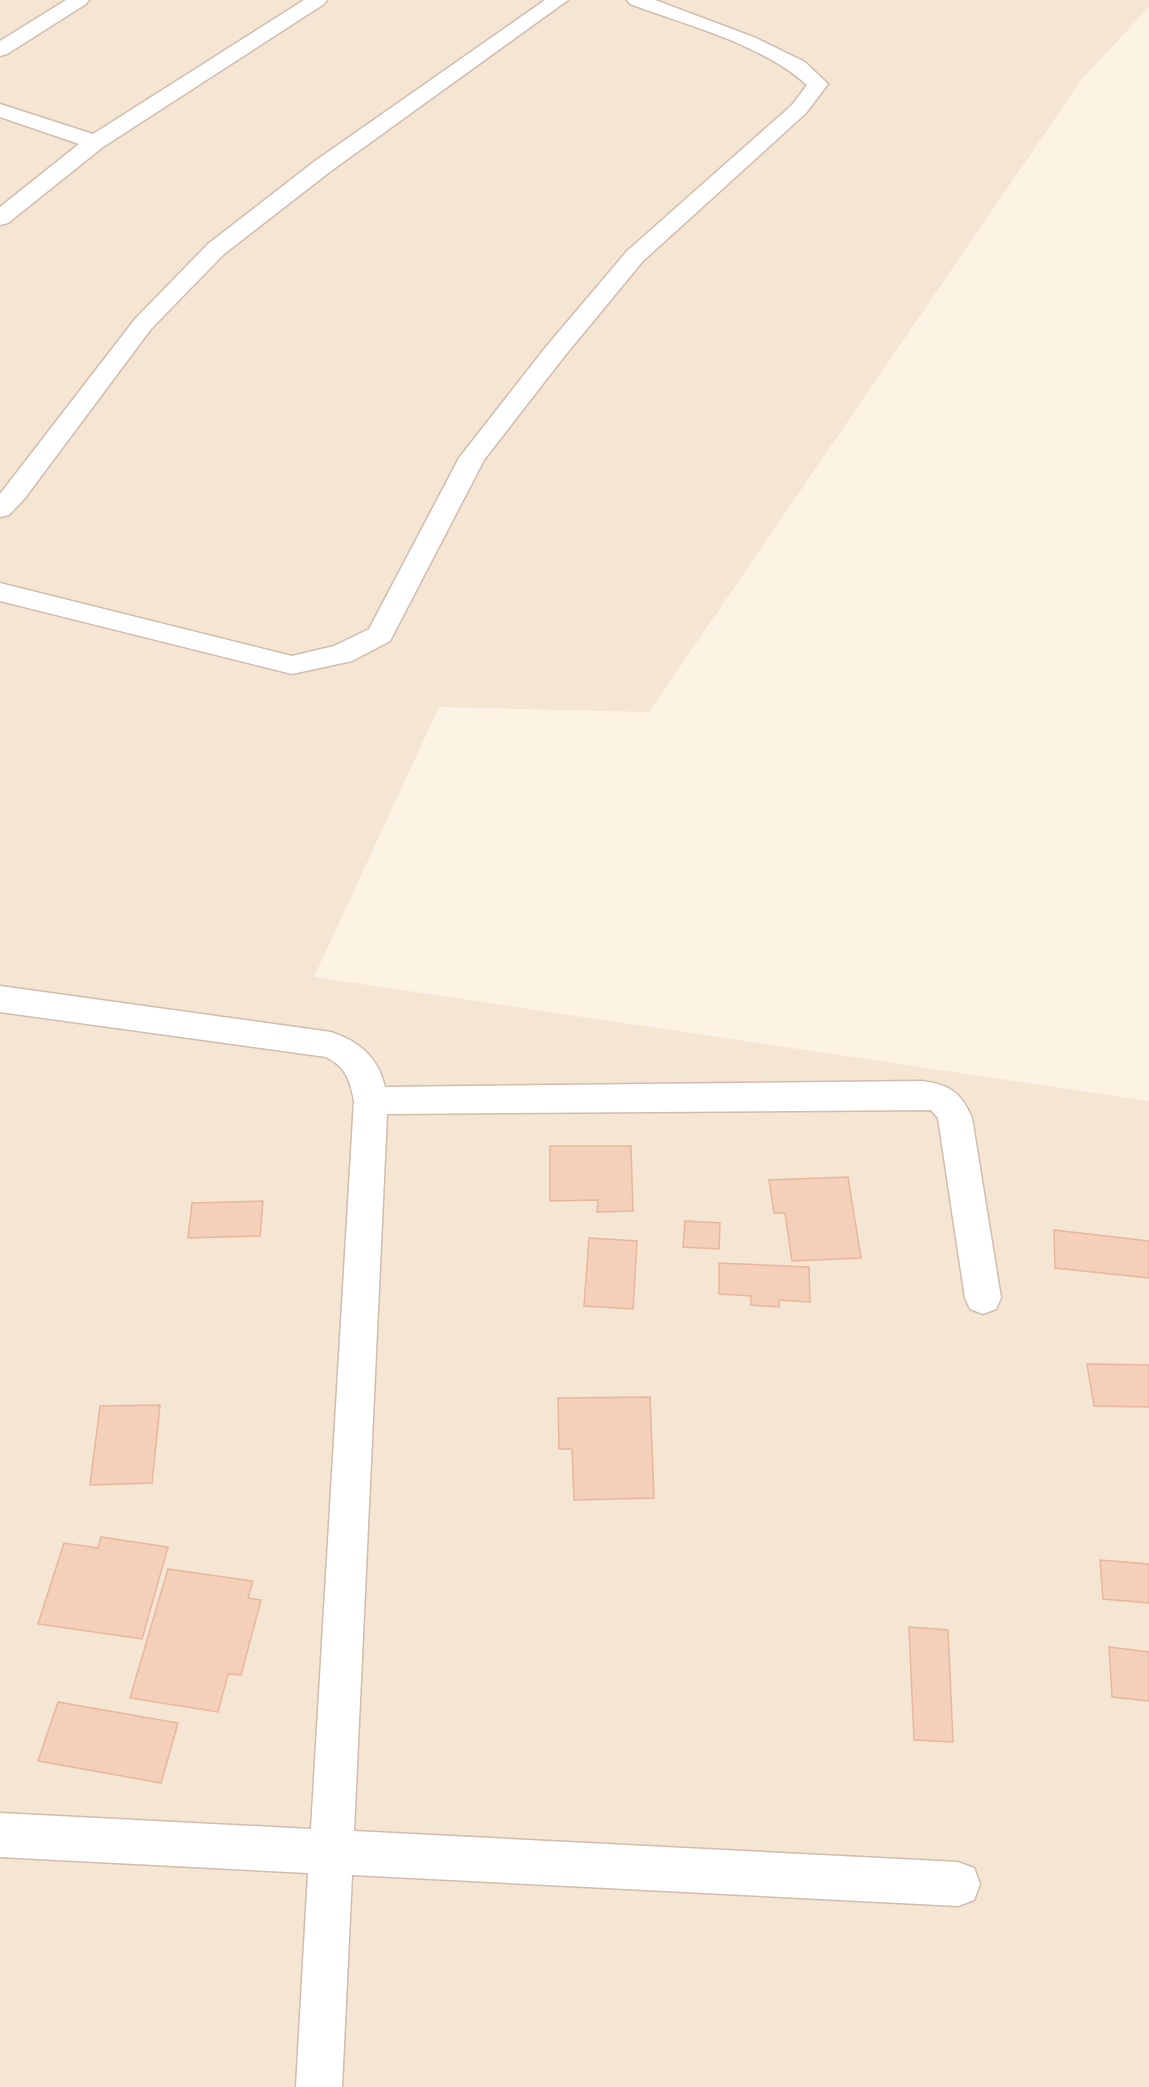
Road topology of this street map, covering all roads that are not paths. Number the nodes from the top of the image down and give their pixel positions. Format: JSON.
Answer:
{"nodes":[{"id":1,"x":79,"y":0,"type":"edge"},
{"id":2,"x":317,"y":0,"type":"edge"},
{"id":3,"x":558,"y":0,"type":"edge"},
{"id":4,"x":637,"y":0,"type":"edge"},
{"id":5,"x":0,"y":50,"type":"edge"},
{"id":6,"x":0,"y":110,"type":"edge"},
{"id":7,"x":95,"y":142,"type":"junction"},
{"id":8,"x":0,"y":218,"type":"edge"},
{"id":9,"x":0,"y":509,"type":"edge"},
{"id":10,"x":0,"y":592,"type":"edge"},
{"id":11,"x":0,"y":999,"type":"edge"},
{"id":12,"x":371,"y":1101,"type":"junction"},
{"id":13,"x":983,"y":1298,"type":"dead end"},
{"id":14,"x":0,"y":1835,"type":"edge"},
{"id":15,"x":332,"y":1853,"type":"junction"},
{"id":16,"x":958,"y":1884,"type":"dead end"},
{"id":17,"x":319,"y":2087,"type":"edge"}],
"edges":[{"from":1,"to":5,"type":"street"},
{"from":2,"to":7,"type":"street"},
{"from":3,"to":9,"type":"street"},
{"from":4,"to":10,"type":"street"},
{"from":6,"to":7,"type":"street"},
{"from":7,"to":8,"type":"street"},
{"from":11,"to":12,"type":"street"},
{"from":12,"to":13,"type":"street"},
{"from":12,"to":15,"type":"street"},
{"from":14,"to":15,"type":"street"},
{"from":15,"to":16,"type":"street"},
{"from":15,"to":17,"type":"street"}]}
